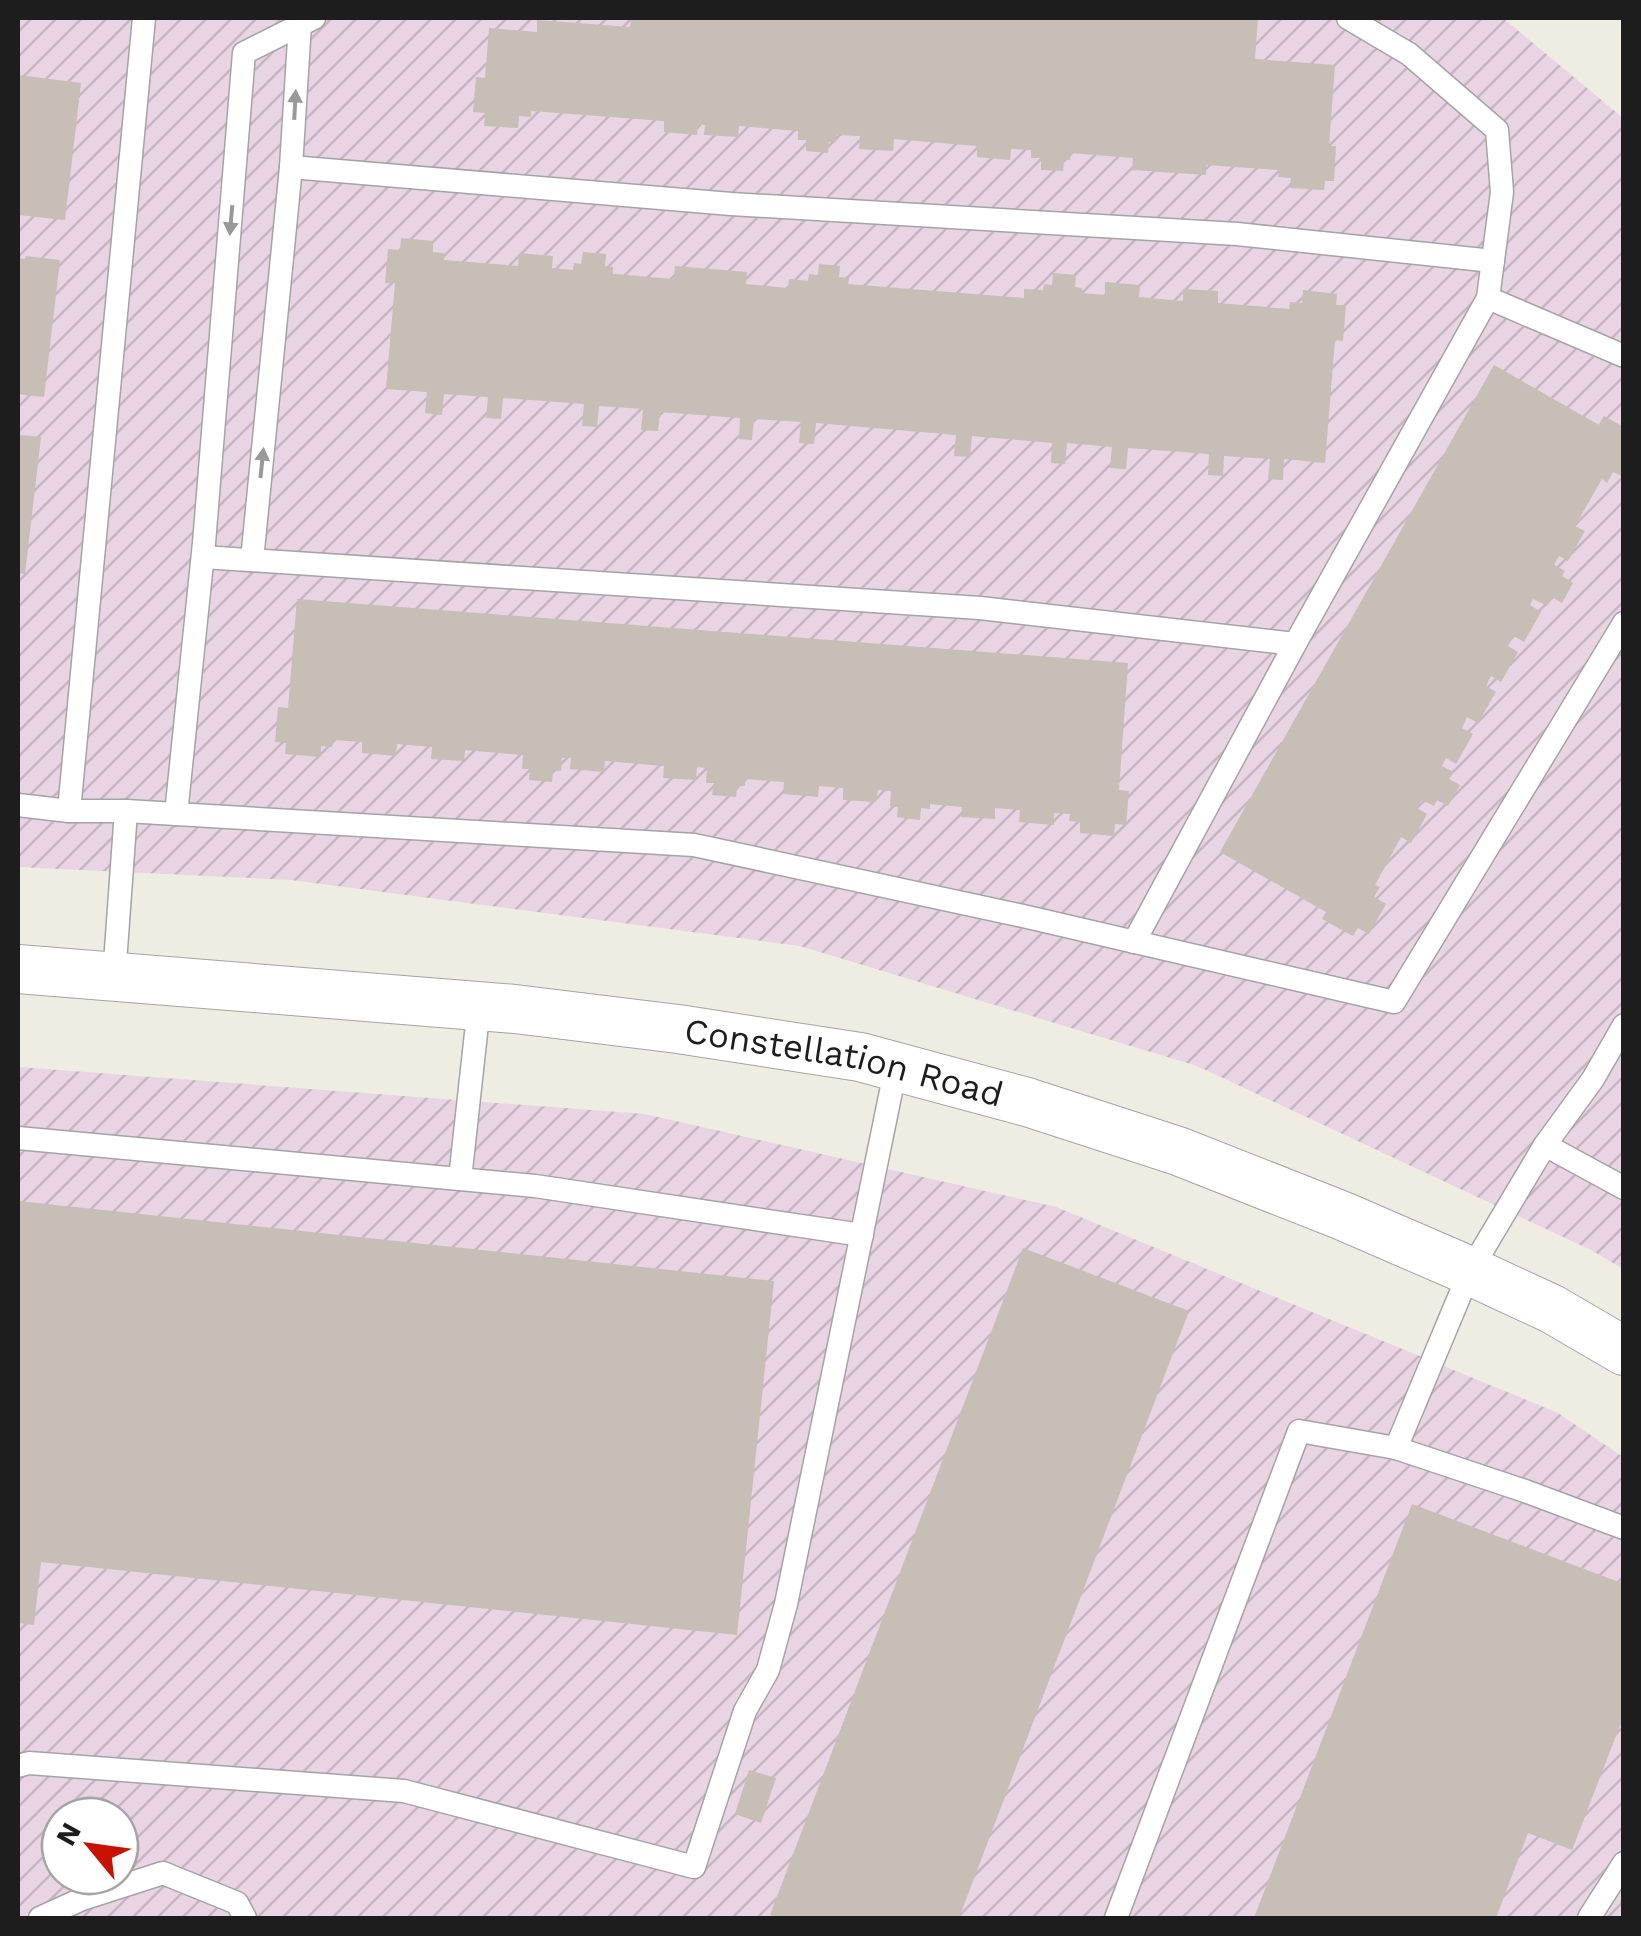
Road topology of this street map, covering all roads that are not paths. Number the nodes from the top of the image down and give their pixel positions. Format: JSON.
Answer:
{"nodes":[{"id":1,"x":144,"y":18,"type":"edge"},
{"id":2,"x":1348,"y":18,"type":"edge"},
{"id":3,"x":307,"y":21,"type":"edge"},
{"id":4,"x":292,"y":167,"type":"junction"},
{"id":5,"x":1493,"y":261,"type":"junction"},
{"id":6,"x":1488,"y":298,"type":"junction"},
{"id":7,"x":1624,"y":356,"type":"edge"},
{"id":8,"x":203,"y":550,"type":"junction"},
{"id":9,"x":252,"y":560,"type":"junction"},
{"id":10,"x":1624,"y":623,"type":"edge"},
{"id":11,"x":1295,"y":644,"type":"junction"},
{"id":12,"x":18,"y":805,"type":"edge"},
{"id":13,"x":69,"y":811,"type":"junction"},
{"id":14,"x":126,"y":811,"type":"junction"},
{"id":15,"x":176,"y":814,"type":"junction"},
{"id":16,"x":1134,"y":942,"type":"junction"},
{"id":17,"x":18,"y":969,"type":"edge"},
{"id":18,"x":114,"y":977,"type":"junction"},
{"id":19,"x":479,"y":1006,"type":"junction"},
{"id":20,"x":1624,"y":1025,"type":"edge"},
{"id":21,"x":896,"y":1067,"type":"junction"},
{"id":22,"x":18,"y":1138,"type":"edge"},
{"id":23,"x":1546,"y":1145,"type":"junction"},
{"id":24,"x":460,"y":1179,"type":"junction"},
{"id":25,"x":1624,"y":1188,"type":"edge"},
{"id":26,"x":862,"y":1235,"type":"junction"},
{"id":27,"x":1470,"y":1272,"type":"junction"},
{"id":28,"x":1624,"y":1351,"type":"edge"},
{"id":29,"x":1396,"y":1448,"type":"junction"},
{"id":30,"x":1624,"y":1528,"type":"edge"},
{"id":31,"x":18,"y":1766,"type":"edge"},
{"id":32,"x":1624,"y":1863,"type":"edge"},
{"id":33,"x":40,"y":1918,"type":"edge"},
{"id":34,"x":245,"y":1918,"type":"edge"},
{"id":35,"x":1116,"y":1918,"type":"edge"},
{"id":36,"x":1589,"y":1918,"type":"edge"}],
"edges":[{"from":1,"to":13,"type":"lane"},
{"from":2,"to":5,"type":"lane"},
{"from":4,"to":3,"type":"lane","one_way":true},
{"from":3,"to":8,"type":"lane","one_way":true},
{"from":4,"to":5,"type":"lane"},
{"from":9,"to":4,"type":"lane","one_way":true},
{"from":5,"to":6,"type":"lane"},
{"from":6,"to":7,"type":"lane"},
{"from":6,"to":11,"type":"lane"},
{"from":8,"to":9,"type":"lane"},
{"from":8,"to":15,"type":"lane"},
{"from":9,"to":11,"type":"lane"},
{"from":10,"to":16,"type":"lane"},
{"from":11,"to":16,"type":"lane"},
{"from":12,"to":13,"type":"lane"},
{"from":13,"to":14,"type":"lane"},
{"from":14,"to":15,"type":"lane"},
{"from":14,"to":18,"type":"lane"},
{"from":15,"to":16,"type":"lane"},
{"from":17,"to":18,"type":"street","name":"Constellation Road"},
{"from":18,"to":19,"type":"street","name":"Constellation Road"},
{"from":19,"to":21,"type":"street","name":"Constellation Road"},
{"from":19,"to":24,"type":"lane"},
{"from":20,"to":23,"type":"lane"},
{"from":21,"to":26,"type":"lane"},
{"from":21,"to":27,"type":"street","name":"Constellation Road"},
{"from":22,"to":24,"type":"lane"},
{"from":23,"to":25,"type":"lane"},
{"from":23,"to":27,"type":"lane"},
{"from":24,"to":26,"type":"lane"},
{"from":26,"to":31,"type":"lane"},
{"from":27,"to":28,"type":"street","name":"Constellation Road"},
{"from":27,"to":29,"type":"lane"},
{"from":29,"to":30,"type":"lane"},
{"from":29,"to":35,"type":"lane"},
{"from":32,"to":36,"type":"lane"},
{"from":33,"to":34,"type":"lane"}]}
